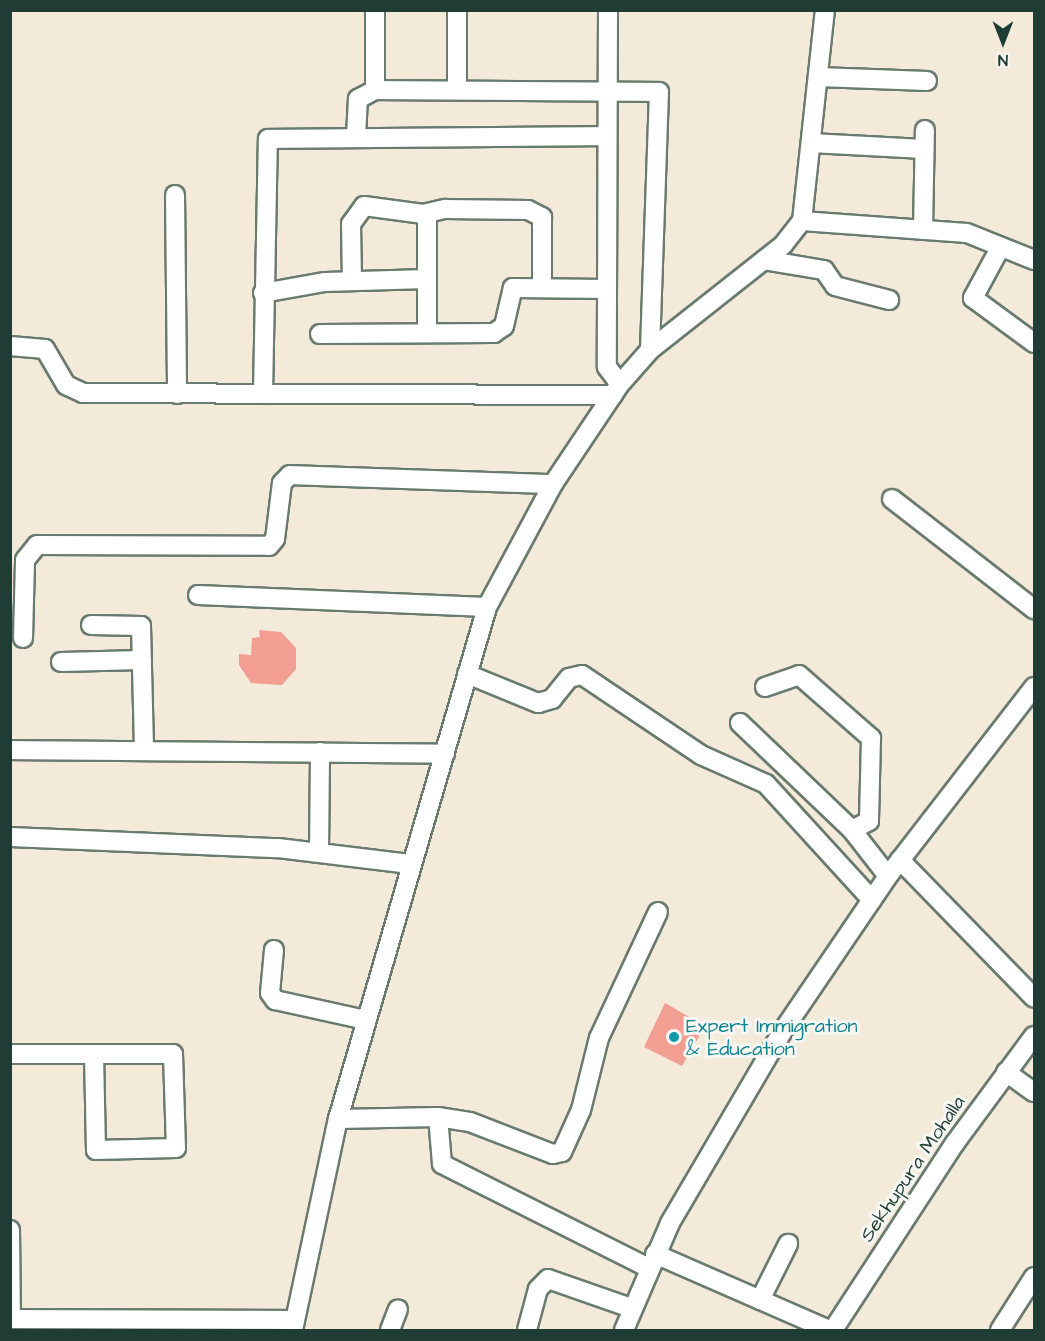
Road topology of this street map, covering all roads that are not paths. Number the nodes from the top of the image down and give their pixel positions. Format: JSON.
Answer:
{"nodes":[{"id":1,"x":375,"y":10,"type":"edge"},
{"id":2,"x":457,"y":10,"type":"edge"},
{"id":3,"x":608,"y":10,"type":"edge"},
{"id":4,"x":825,"y":10,"type":"edge"},
{"id":5,"x":818,"y":77,"type":"junction"},
{"id":6,"x":927,"y":81,"type":"dead end"},
{"id":7,"x":457,"y":89,"type":"junction"},
{"id":8,"x":375,"y":90,"type":"junction"},
{"id":9,"x":607,"y":90,"type":"junction"},
{"id":10,"x":925,"y":130,"type":"dead end"},
{"id":11,"x":356,"y":136,"type":"junction"},
{"id":12,"x":607,"y":136,"type":"junction"},
{"id":13,"x":811,"y":143,"type":"junction"},
{"id":14,"x":924,"y":149,"type":"junction"},
{"id":15,"x":175,"y":195,"type":"dead end"},
{"id":16,"x":427,"y":214,"type":"junction"},
{"id":17,"x":802,"y":221,"type":"junction"},
{"id":18,"x":923,"y":230,"type":"junction"},
{"id":19,"x":1000,"y":248,"type":"junction"},
{"id":20,"x":764,"y":260,"type":"junction"},
{"id":21,"x":1035,"y":260,"type":"edge"},
{"id":22,"x":427,"y":279,"type":"junction"},
{"id":23,"x":352,"y":281,"type":"junction"},
{"id":24,"x":542,"y":287,"type":"junction"},
{"id":25,"x":607,"y":289,"type":"junction"},
{"id":26,"x":263,"y":293,"type":"junction"},
{"id":27,"x":889,"y":300,"type":"dead end"},
{"id":28,"x":427,"y":332,"type":"junction"},
{"id":29,"x":320,"y":333,"type":"dead end"},
{"id":30,"x":1035,"y":343,"type":"edge"},
{"id":31,"x":10,"y":346,"type":"edge"},
{"id":32,"x":650,"y":350,"type":"junction"},
{"id":33,"x":616,"y":389,"type":"junction"},
{"id":34,"x":177,"y":394,"type":"junction"},
{"id":35,"x":263,"y":394,"type":"junction"},
{"id":36,"x":553,"y":483,"type":"junction"},
{"id":37,"x":892,"y":499,"type":"dead end"},
{"id":38,"x":18,"y":560,"type":"edge"},
{"id":39,"x":198,"y":595,"type":"dead end"},
{"id":40,"x":487,"y":607,"type":"junction"},
{"id":41,"x":1035,"y":609,"type":"edge"},
{"id":42,"x":90,"y":625,"type":"dead end"},
{"id":43,"x":23,"y":638,"type":"dead end"},
{"id":44,"x":142,"y":660,"type":"junction"},
{"id":45,"x":62,"y":662,"type":"dead end"},
{"id":46,"x":466,"y":674,"type":"junction"},
{"id":47,"x":765,"y":687,"type":"dead end"},
{"id":48,"x":1035,"y":687,"type":"edge"},
{"id":49,"x":740,"y":723,"type":"dead end"},
{"id":50,"x":144,"y":749,"type":"junction"},
{"id":51,"x":10,"y":750,"type":"edge"},
{"id":52,"x":320,"y":752,"type":"junction"},
{"id":53,"x":445,"y":754,"type":"junction"},
{"id":54,"x":852,"y":830,"type":"junction"},
{"id":55,"x":10,"y":837,"type":"edge"},
{"id":56,"x":319,"y":852,"type":"junction"},
{"id":57,"x":900,"y":860,"type":"junction"},
{"id":58,"x":410,"y":864,"type":"junction"},
{"id":59,"x":888,"y":876,"type":"junction"},
{"id":60,"x":872,"y":900,"type":"junction"},
{"id":61,"x":658,"y":912,"type":"dead end"},
{"id":62,"x":274,"y":950,"type":"dead end"},
{"id":63,"x":1035,"y":998,"type":"edge"},
{"id":64,"x":366,"y":1020,"type":"junction"},
{"id":65,"x":1035,"y":1035,"type":"edge"},
{"id":66,"x":10,"y":1054,"type":"edge"},
{"id":67,"x":94,"y":1054,"type":"junction"},
{"id":68,"x":1006,"y":1072,"type":"junction"},
{"id":69,"x":1035,"y":1092,"type":"edge"},
{"id":70,"x":438,"y":1117,"type":"junction"},
{"id":71,"x":338,"y":1119,"type":"junction"},
{"id":72,"x":10,"y":1230,"type":"edge"},
{"id":73,"x":788,"y":1244,"type":"dead end"},
{"id":74,"x":652,"y":1261,"type":"junction"},
{"id":75,"x":1035,"y":1277,"type":"edge"},
{"id":76,"x":760,"y":1300,"type":"junction"},
{"id":77,"x":631,"y":1308,"type":"junction"},
{"id":78,"x":398,"y":1309,"type":"dead end"},
{"id":79,"x":11,"y":1319,"type":"edge"},
{"id":80,"x":49,"y":1325,"type":"edge"},
{"id":81,"x":294,"y":1325,"type":"edge"},
{"id":82,"x":390,"y":1330,"type":"edge"},
{"id":83,"x":527,"y":1330,"type":"edge"},
{"id":84,"x":624,"y":1330,"type":"edge"},
{"id":85,"x":831,"y":1330,"type":"edge"},
{"id":86,"x":1000,"y":1330,"type":"edge"}],
"edges":[{"from":1,"to":8,"type":"street"},
{"from":2,"to":7,"type":"street"},
{"from":3,"to":9,"type":"street"},
{"from":4,"to":5,"type":"street"},
{"from":5,"to":6,"type":"street"},
{"from":5,"to":13,"type":"street"},
{"from":7,"to":8,"type":"street"},
{"from":7,"to":9,"type":"street"},
{"from":8,"to":11,"type":"street"},
{"from":9,"to":12,"type":"street"},
{"from":9,"to":32,"type":"street"},
{"from":10,"to":14,"type":"street"},
{"from":11,"to":12,"type":"street"},
{"from":11,"to":26,"type":"street"},
{"from":12,"to":25,"type":"street"},
{"from":13,"to":14,"type":"street"},
{"from":13,"to":17,"type":"street"},
{"from":14,"to":18,"type":"street"},
{"from":15,"to":34,"type":"street"},
{"from":16,"to":22,"type":"street"},
{"from":16,"to":23,"type":"street"},
{"from":16,"to":24,"type":"street"},
{"from":17,"to":18,"type":"street"},
{"from":17,"to":20,"type":"street"},
{"from":18,"to":19,"type":"street"},
{"from":19,"to":21,"type":"street"},
{"from":19,"to":30,"type":"street"},
{"from":20,"to":27,"type":"street"},
{"from":20,"to":32,"type":"street"},
{"from":22,"to":23,"type":"street"},
{"from":22,"to":28,"type":"street"},
{"from":23,"to":26,"type":"street"},
{"from":24,"to":25,"type":"street"},
{"from":24,"to":28,"type":"street"},
{"from":25,"to":33,"type":"street"},
{"from":26,"to":35,"type":"street"},
{"from":28,"to":29,"type":"street"},
{"from":31,"to":34,"type":"street"},
{"from":32,"to":33,"type":"street"},
{"from":33,"to":35,"type":"street"},
{"from":33,"to":36,"type":"street"},
{"from":34,"to":35,"type":"street"},
{"from":36,"to":38,"type":"street"},
{"from":36,"to":40,"type":"street"},
{"from":37,"to":41,"type":"street"},
{"from":38,"to":43,"type":"street"},
{"from":39,"to":40,"type":"street"},
{"from":40,"to":46,"type":"street"},
{"from":42,"to":44,"type":"street"},
{"from":44,"to":45,"type":"street"},
{"from":44,"to":50,"type":"street"},
{"from":46,"to":53,"type":"street"},
{"from":46,"to":60,"type":"street"},
{"from":47,"to":54,"type":"street"},
{"from":48,"to":57,"type":"street"},
{"from":49,"to":54,"type":"street"},
{"from":50,"to":51,"type":"street"},
{"from":50,"to":52,"type":"street"},
{"from":52,"to":53,"type":"street"},
{"from":52,"to":56,"type":"street"},
{"from":53,"to":58,"type":"street"},
{"from":54,"to":59,"type":"street"},
{"from":55,"to":56,"type":"street"},
{"from":56,"to":58,"type":"street"},
{"from":57,"to":59,"type":"street"},
{"from":57,"to":63,"type":"street"},
{"from":58,"to":64,"type":"street"},
{"from":59,"to":60,"type":"street"},
{"from":60,"to":74,"type":"street"},
{"from":61,"to":70,"type":"street"},
{"from":62,"to":64,"type":"street"},
{"from":64,"to":71,"type":"street"},
{"from":65,"to":68,"type":"street","name":"Sekhupura Mohalla"},
{"from":66,"to":67,"type":"street"},
{"from":67,"to":67,"type":"street"},
{"from":68,"to":69,"type":"street"},
{"from":68,"to":85,"type":"street","name":"Sekhupura Mohalla"},
{"from":70,"to":71,"type":"street"},
{"from":70,"to":74,"type":"street"},
{"from":71,"to":81,"type":"street"},
{"from":72,"to":79,"type":"street"},
{"from":73,"to":76,"type":"street"},
{"from":74,"to":76,"type":"street"},
{"from":74,"to":77,"type":"street"},
{"from":75,"to":86,"type":"street"},
{"from":76,"to":85,"type":"street"},
{"from":77,"to":83,"type":"street"},
{"from":77,"to":84,"type":"street"},
{"from":78,"to":82,"type":"street"},
{"from":79,"to":80,"type":"street"},
{"from":80,"to":81,"type":"street"}]}
